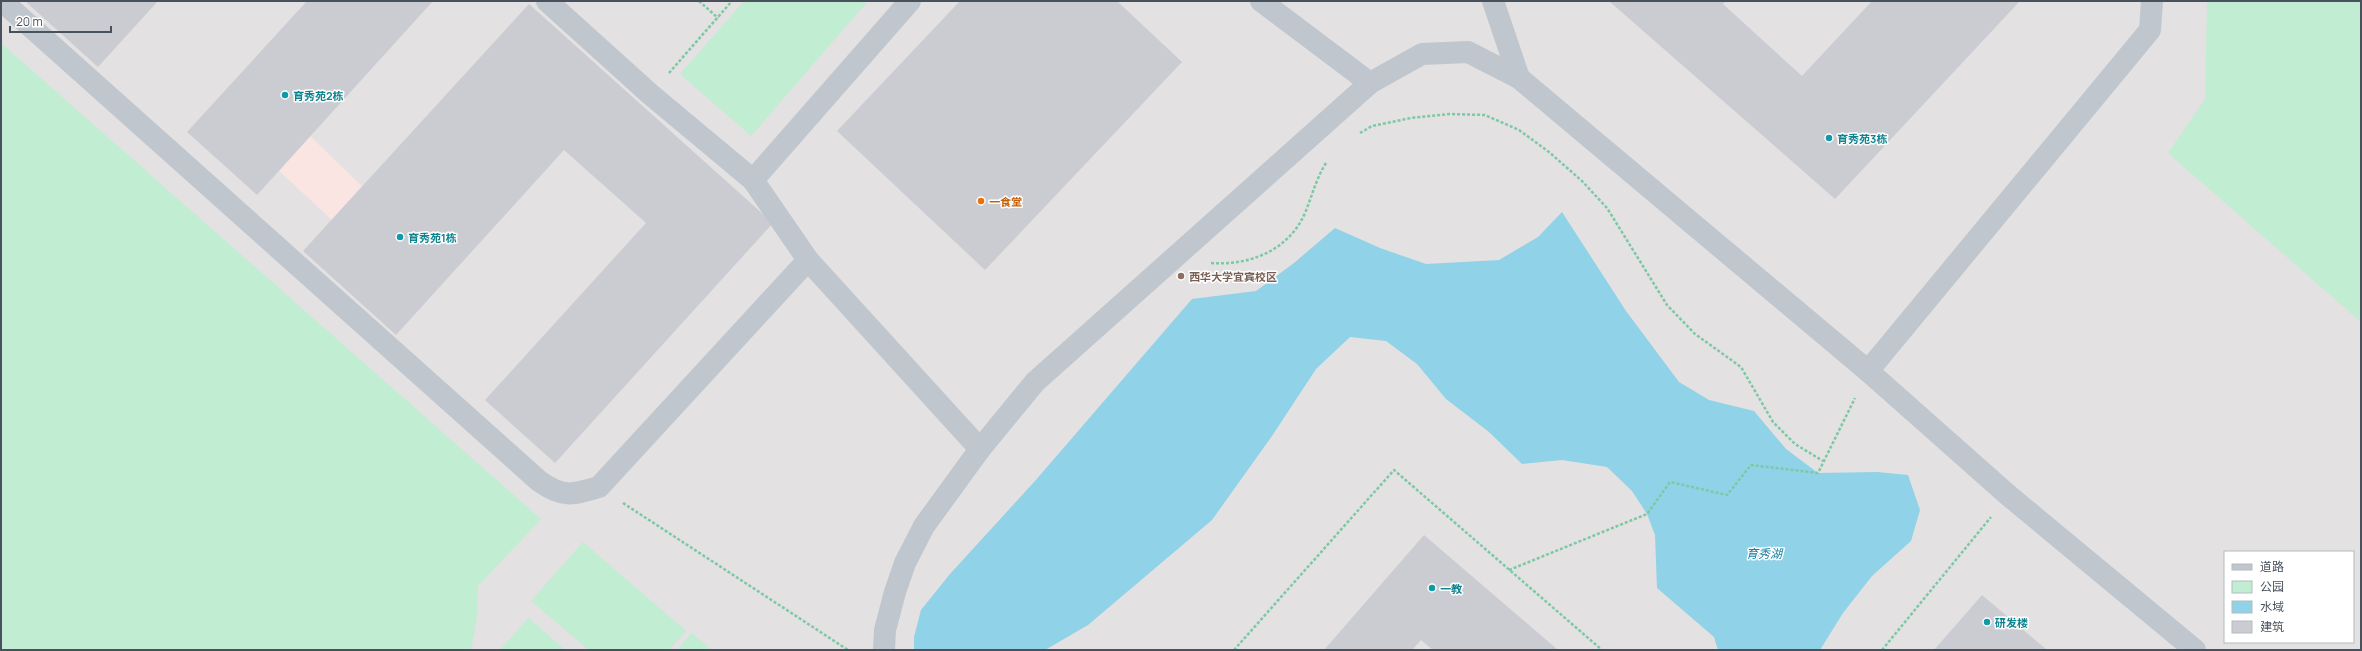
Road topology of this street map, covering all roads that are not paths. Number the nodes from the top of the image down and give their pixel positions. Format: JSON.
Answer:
{"nodes":[{"id":1,"x":2,"y":1,"type":"edge"},
{"id":2,"x":547,"y":1,"type":"edge"},
{"id":3,"x":910,"y":1,"type":"edge"},
{"id":4,"x":1261,"y":1,"type":"edge"},
{"id":5,"x":1493,"y":1,"type":"edge"},
{"id":6,"x":2152,"y":1,"type":"edge"},
{"id":7,"x":1519,"y":78,"type":"junction"},
{"id":8,"x":1370,"y":83,"type":"junction"},
{"id":9,"x":753,"y":180,"type":"junction"},
{"id":10,"x":808,"y":260,"type":"junction"},
{"id":11,"x":1868,"y":372,"type":"junction"},
{"id":12,"x":980,"y":449,"type":"junction"},
{"id":13,"x":884,"y":650,"type":"edge"},
{"id":14,"x":2195,"y":650,"type":"edge"}],
"edges":[{"from":1,"to":10,"type":"street"},
{"from":2,"to":9,"type":"street"},
{"from":3,"to":9,"type":"street"},
{"from":4,"to":8,"type":"street"},
{"from":5,"to":7,"type":"street"},
{"from":6,"to":11,"type":"street"},
{"from":7,"to":8,"type":"street"},
{"from":7,"to":11,"type":"street"},
{"from":8,"to":12,"type":"street"},
{"from":9,"to":10,"type":"street"},
{"from":10,"to":12,"type":"street"},
{"from":11,"to":14,"type":"street"},
{"from":12,"to":13,"type":"street"}]}
